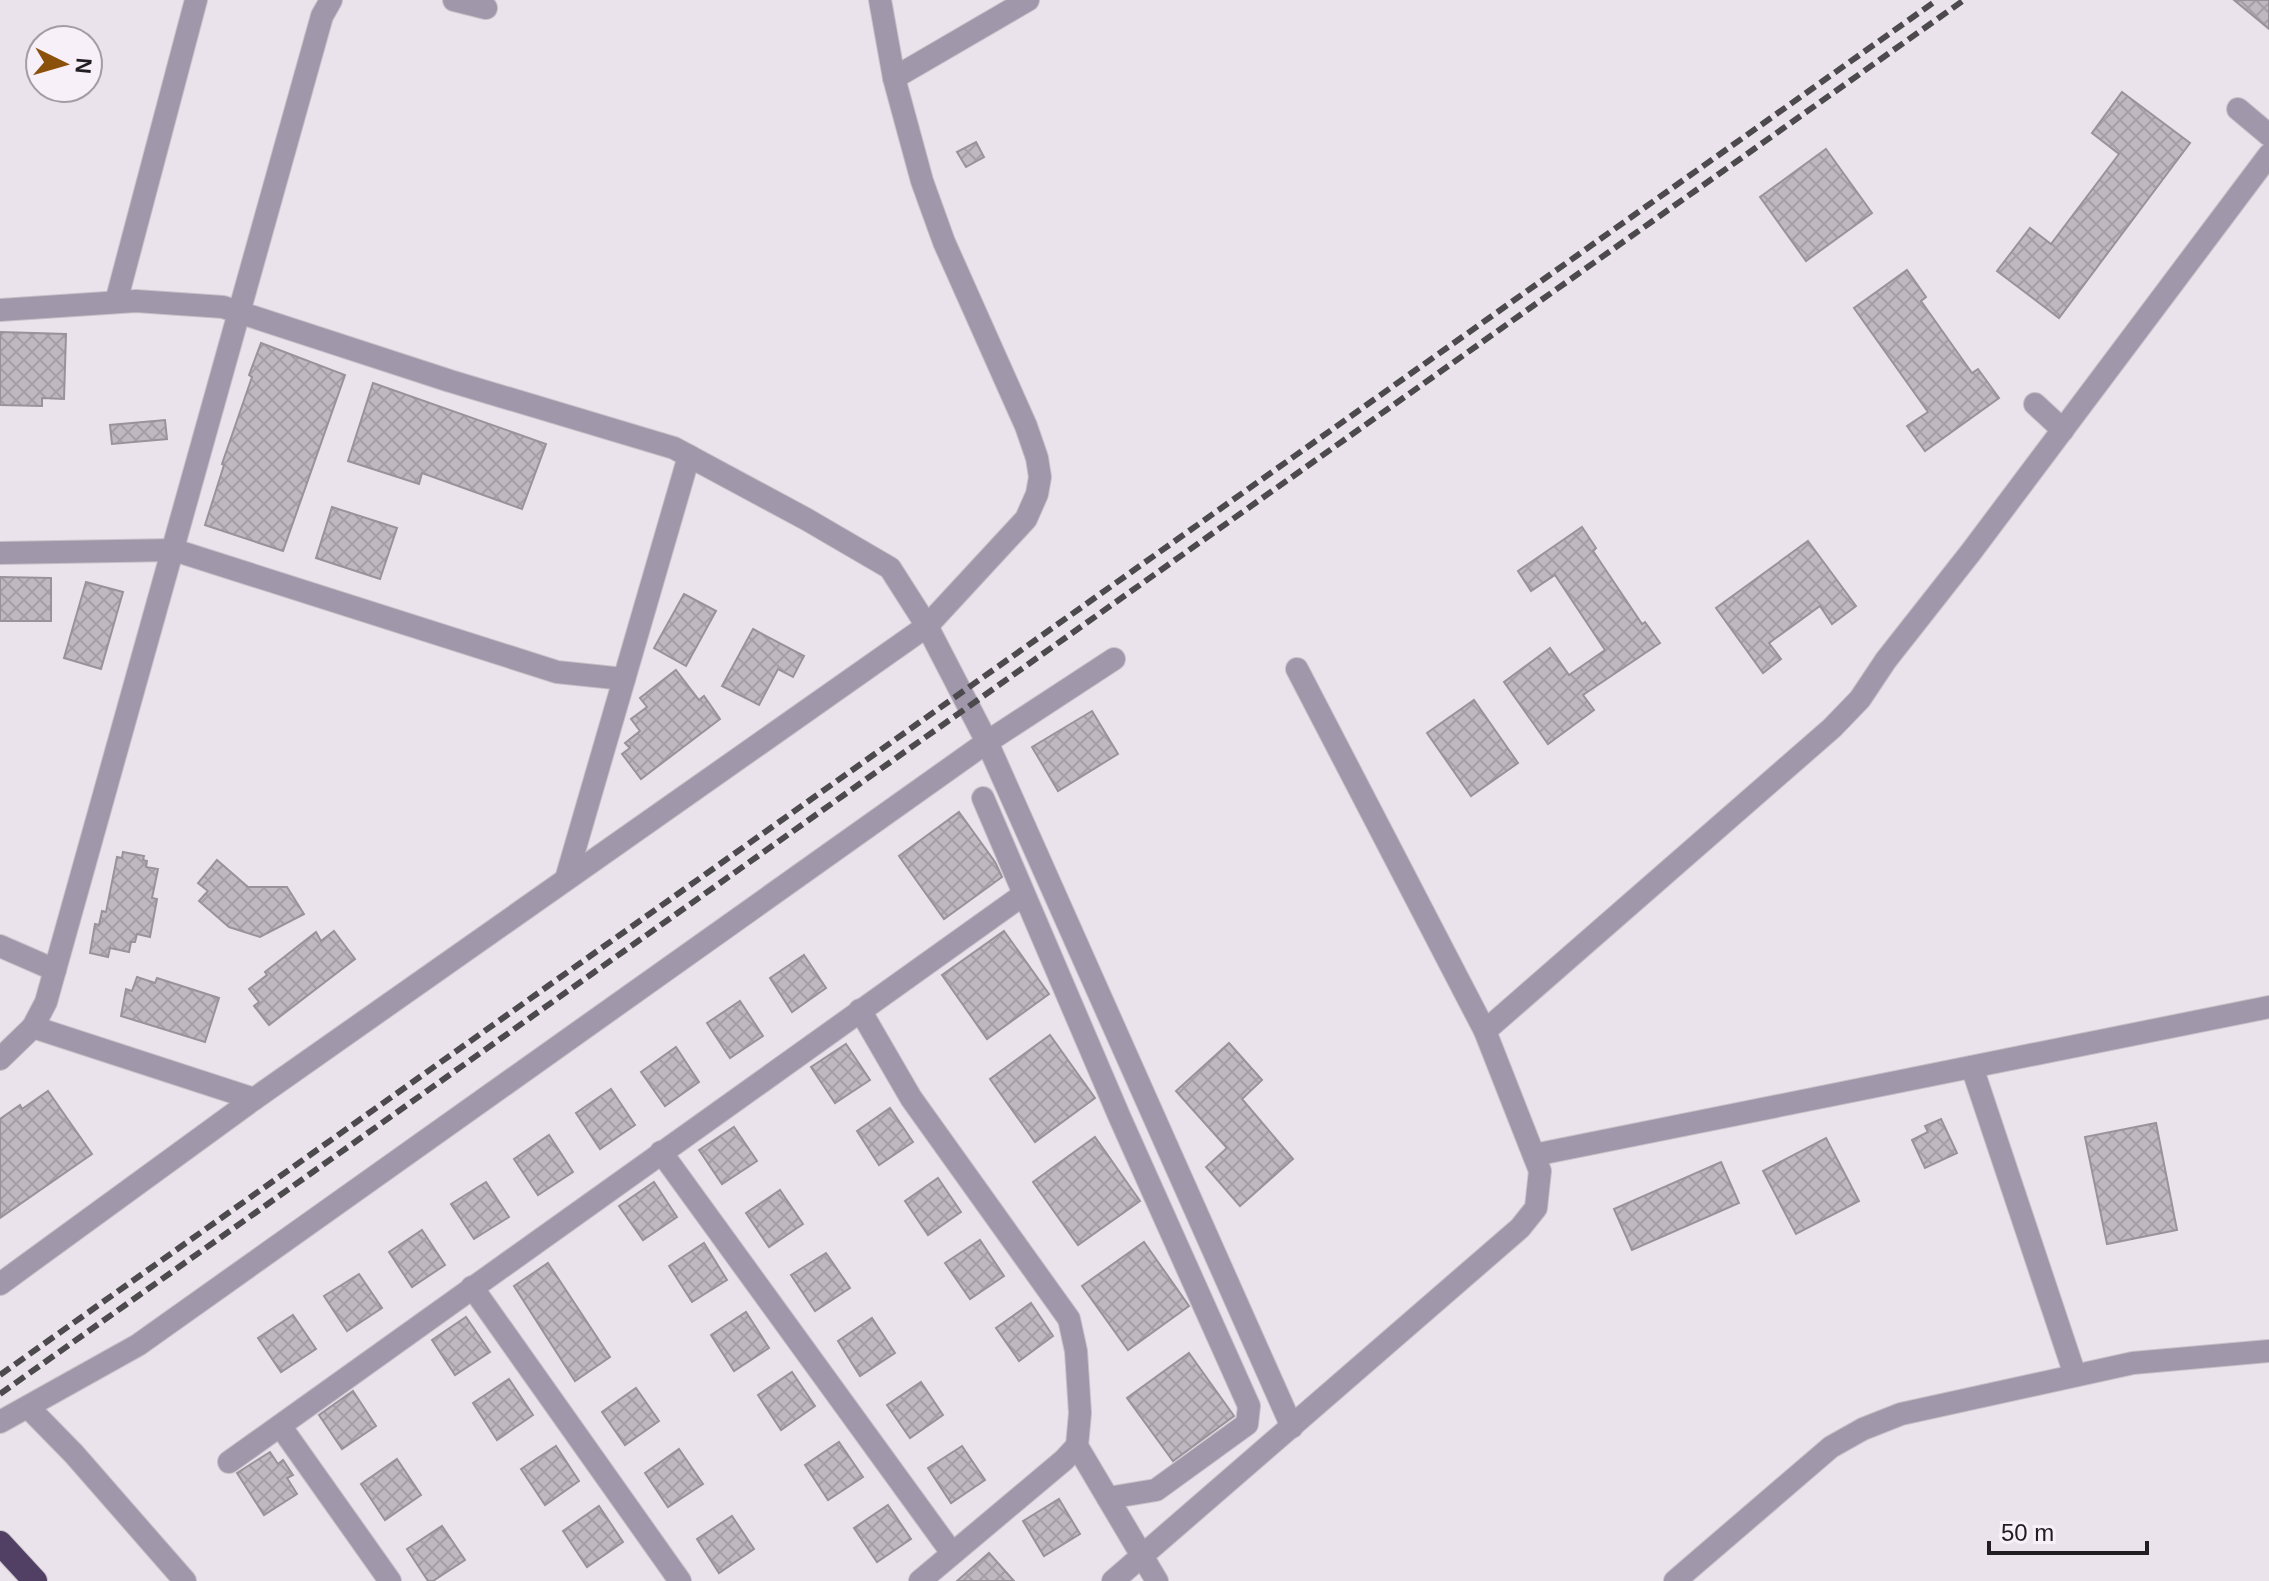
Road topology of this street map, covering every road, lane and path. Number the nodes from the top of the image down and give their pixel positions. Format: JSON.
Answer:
{"nodes":[{"id":1,"x":196,"y":0,"type":"edge"},
{"id":2,"x":331,"y":0,"type":"edge"},
{"id":3,"x":454,"y":0,"type":"edge"},
{"id":4,"x":880,"y":0,"type":"edge"},
{"id":5,"x":1028,"y":0,"type":"edge"},
{"id":6,"x":486,"y":8,"type":"dead end"},
{"id":7,"x":894,"y":78,"type":"junction"},
{"id":8,"x":2238,"y":109,"type":"dead end"},
{"id":9,"x":2269,"y":135,"type":"edge"},
{"id":10,"x":2269,"y":155,"type":"edge"},
{"id":11,"x":116,"y":302,"type":"junction"},
{"id":12,"x":0,"y":310,"type":"edge"},
{"id":13,"x":239,"y":311,"type":"junction"},
{"id":14,"x":2035,"y":404,"type":"dead end"},
{"id":15,"x":2063,"y":430,"type":"junction"},
{"id":16,"x":689,"y":456,"type":"junction"},
{"id":17,"x":174,"y":550,"type":"junction"},
{"id":18,"x":0,"y":553,"type":"edge"},
{"id":19,"x":927,"y":626,"type":"junction"},
{"id":20,"x":1114,"y":659,"type":"dead end"},
{"id":21,"x":1297,"y":669,"type":"dead end"},
{"id":22,"x":624,"y":679,"type":"junction"},
{"id":23,"x":987,"y":742,"type":"junction"},
{"id":24,"x":983,"y":798,"type":"dead end"},
{"id":25,"x":566,"y":879,"type":"junction"},
{"id":26,"x":1023,"y":895,"type":"junction"},
{"id":27,"x":0,"y":946,"type":"edge"},
{"id":28,"x":55,"y":970,"type":"junction"},
{"id":29,"x":2269,"y":1007,"type":"edge"},
{"id":30,"x":860,"y":1010,"type":"junction"},
{"id":31,"x":33,"y":1027,"type":"junction"},
{"id":32,"x":1485,"y":1031,"type":"junction"},
{"id":33,"x":0,"y":1059,"type":"edge"},
{"id":34,"x":1972,"y":1067,"type":"junction"},
{"id":35,"x":254,"y":1099,"type":"junction"},
{"id":36,"x":661,"y":1152,"type":"junction"},
{"id":37,"x":1534,"y":1155,"type":"junction"},
{"id":38,"x":0,"y":1284,"type":"edge"},
{"id":39,"x":472,"y":1287,"type":"junction"},
{"id":40,"x":2269,"y":1351,"type":"edge"},
{"id":41,"x":2075,"y":1375,"type":"junction"},
{"id":42,"x":28,"y":1407,"type":"junction"},
{"id":43,"x":0,"y":1422,"type":"edge"},
{"id":44,"x":281,"y":1427,"type":"junction"},
{"id":45,"x":1292,"y":1427,"type":"junction"},
{"id":46,"x":1077,"y":1446,"type":"junction"},
{"id":47,"x":229,"y":1462,"type":"dead end"},
{"id":48,"x":1108,"y":1498,"type":"junction"},
{"id":49,"x":0,"y":1543,"type":"edge"},
{"id":50,"x":952,"y":1553,"type":"junction"},
{"id":51,"x":1142,"y":1557,"type":"junction"},
{"id":52,"x":1685,"y":1577,"type":"edge"},
{"id":53,"x":35,"y":1581,"type":"edge"},
{"id":54,"x":185,"y":1581,"type":"edge"},
{"id":55,"x":390,"y":1581,"type":"edge"},
{"id":56,"x":680,"y":1581,"type":"edge"},
{"id":57,"x":920,"y":1581,"type":"edge"},
{"id":58,"x":1113,"y":1581,"type":"edge"},
{"id":59,"x":1157,"y":1581,"type":"edge"}],
"edges":[{"from":1,"to":11,"type":"street"},
{"from":2,"to":13,"type":"street"},
{"from":3,"to":6,"type":"street"},
{"from":4,"to":7,"type":"street"},
{"from":5,"to":7,"type":"street"},
{"from":7,"to":19,"type":"street"},
{"from":8,"to":9,"type":"street"},
{"from":10,"to":15,"type":"street"},
{"from":11,"to":12,"type":"street"},
{"from":11,"to":13,"type":"street"},
{"from":13,"to":16,"type":"street"},
{"from":13,"to":17,"type":"street"},
{"from":14,"to":15,"type":"street"},
{"from":15,"to":32,"type":"street"},
{"from":16,"to":19,"type":"street"},
{"from":16,"to":22,"type":"street"},
{"from":17,"to":18,"type":"street"},
{"from":17,"to":22,"type":"street"},
{"from":17,"to":28,"type":"street"},
{"from":19,"to":23,"type":"street"},
{"from":19,"to":25,"type":"street"},
{"from":20,"to":23,"type":"street"},
{"from":21,"to":32,"type":"street"},
{"from":22,"to":25,"type":"street"},
{"from":23,"to":42,"type":"street"},
{"from":23,"to":45,"type":"street"},
{"from":24,"to":26,"type":"street"},
{"from":25,"to":35,"type":"street"},
{"from":26,"to":30,"type":"street"},
{"from":26,"to":48,"type":"street"},
{"from":27,"to":28,"type":"street"},
{"from":28,"to":31,"type":"street"},
{"from":29,"to":34,"type":"street"},
{"from":30,"to":36,"type":"street"},
{"from":30,"to":46,"type":"street"},
{"from":31,"to":33,"type":"street"},
{"from":31,"to":35,"type":"street"},
{"from":32,"to":37,"type":"street"},
{"from":34,"to":37,"type":"street"},
{"from":34,"to":41,"type":"street"},
{"from":35,"to":38,"type":"street"},
{"from":36,"to":39,"type":"street"},
{"from":36,"to":50,"type":"street"},
{"from":37,"to":45,"type":"street"},
{"from":39,"to":44,"type":"street"},
{"from":39,"to":56,"type":"street"},
{"from":40,"to":41,"type":"street"},
{"from":41,"to":52,"type":"street"},
{"from":42,"to":43,"type":"street"},
{"from":42,"to":54,"type":"street"},
{"from":44,"to":47,"type":"street"},
{"from":44,"to":55,"type":"street"},
{"from":45,"to":51,"type":"street"},
{"from":46,"to":48,"type":"street"},
{"from":46,"to":50,"type":"street"},
{"from":48,"to":51,"type":"street"},
{"from":49,"to":53,"type":"highway"},
{"from":50,"to":57,"type":"street"},
{"from":51,"to":58,"type":"street"},
{"from":51,"to":59,"type":"street"}]}
